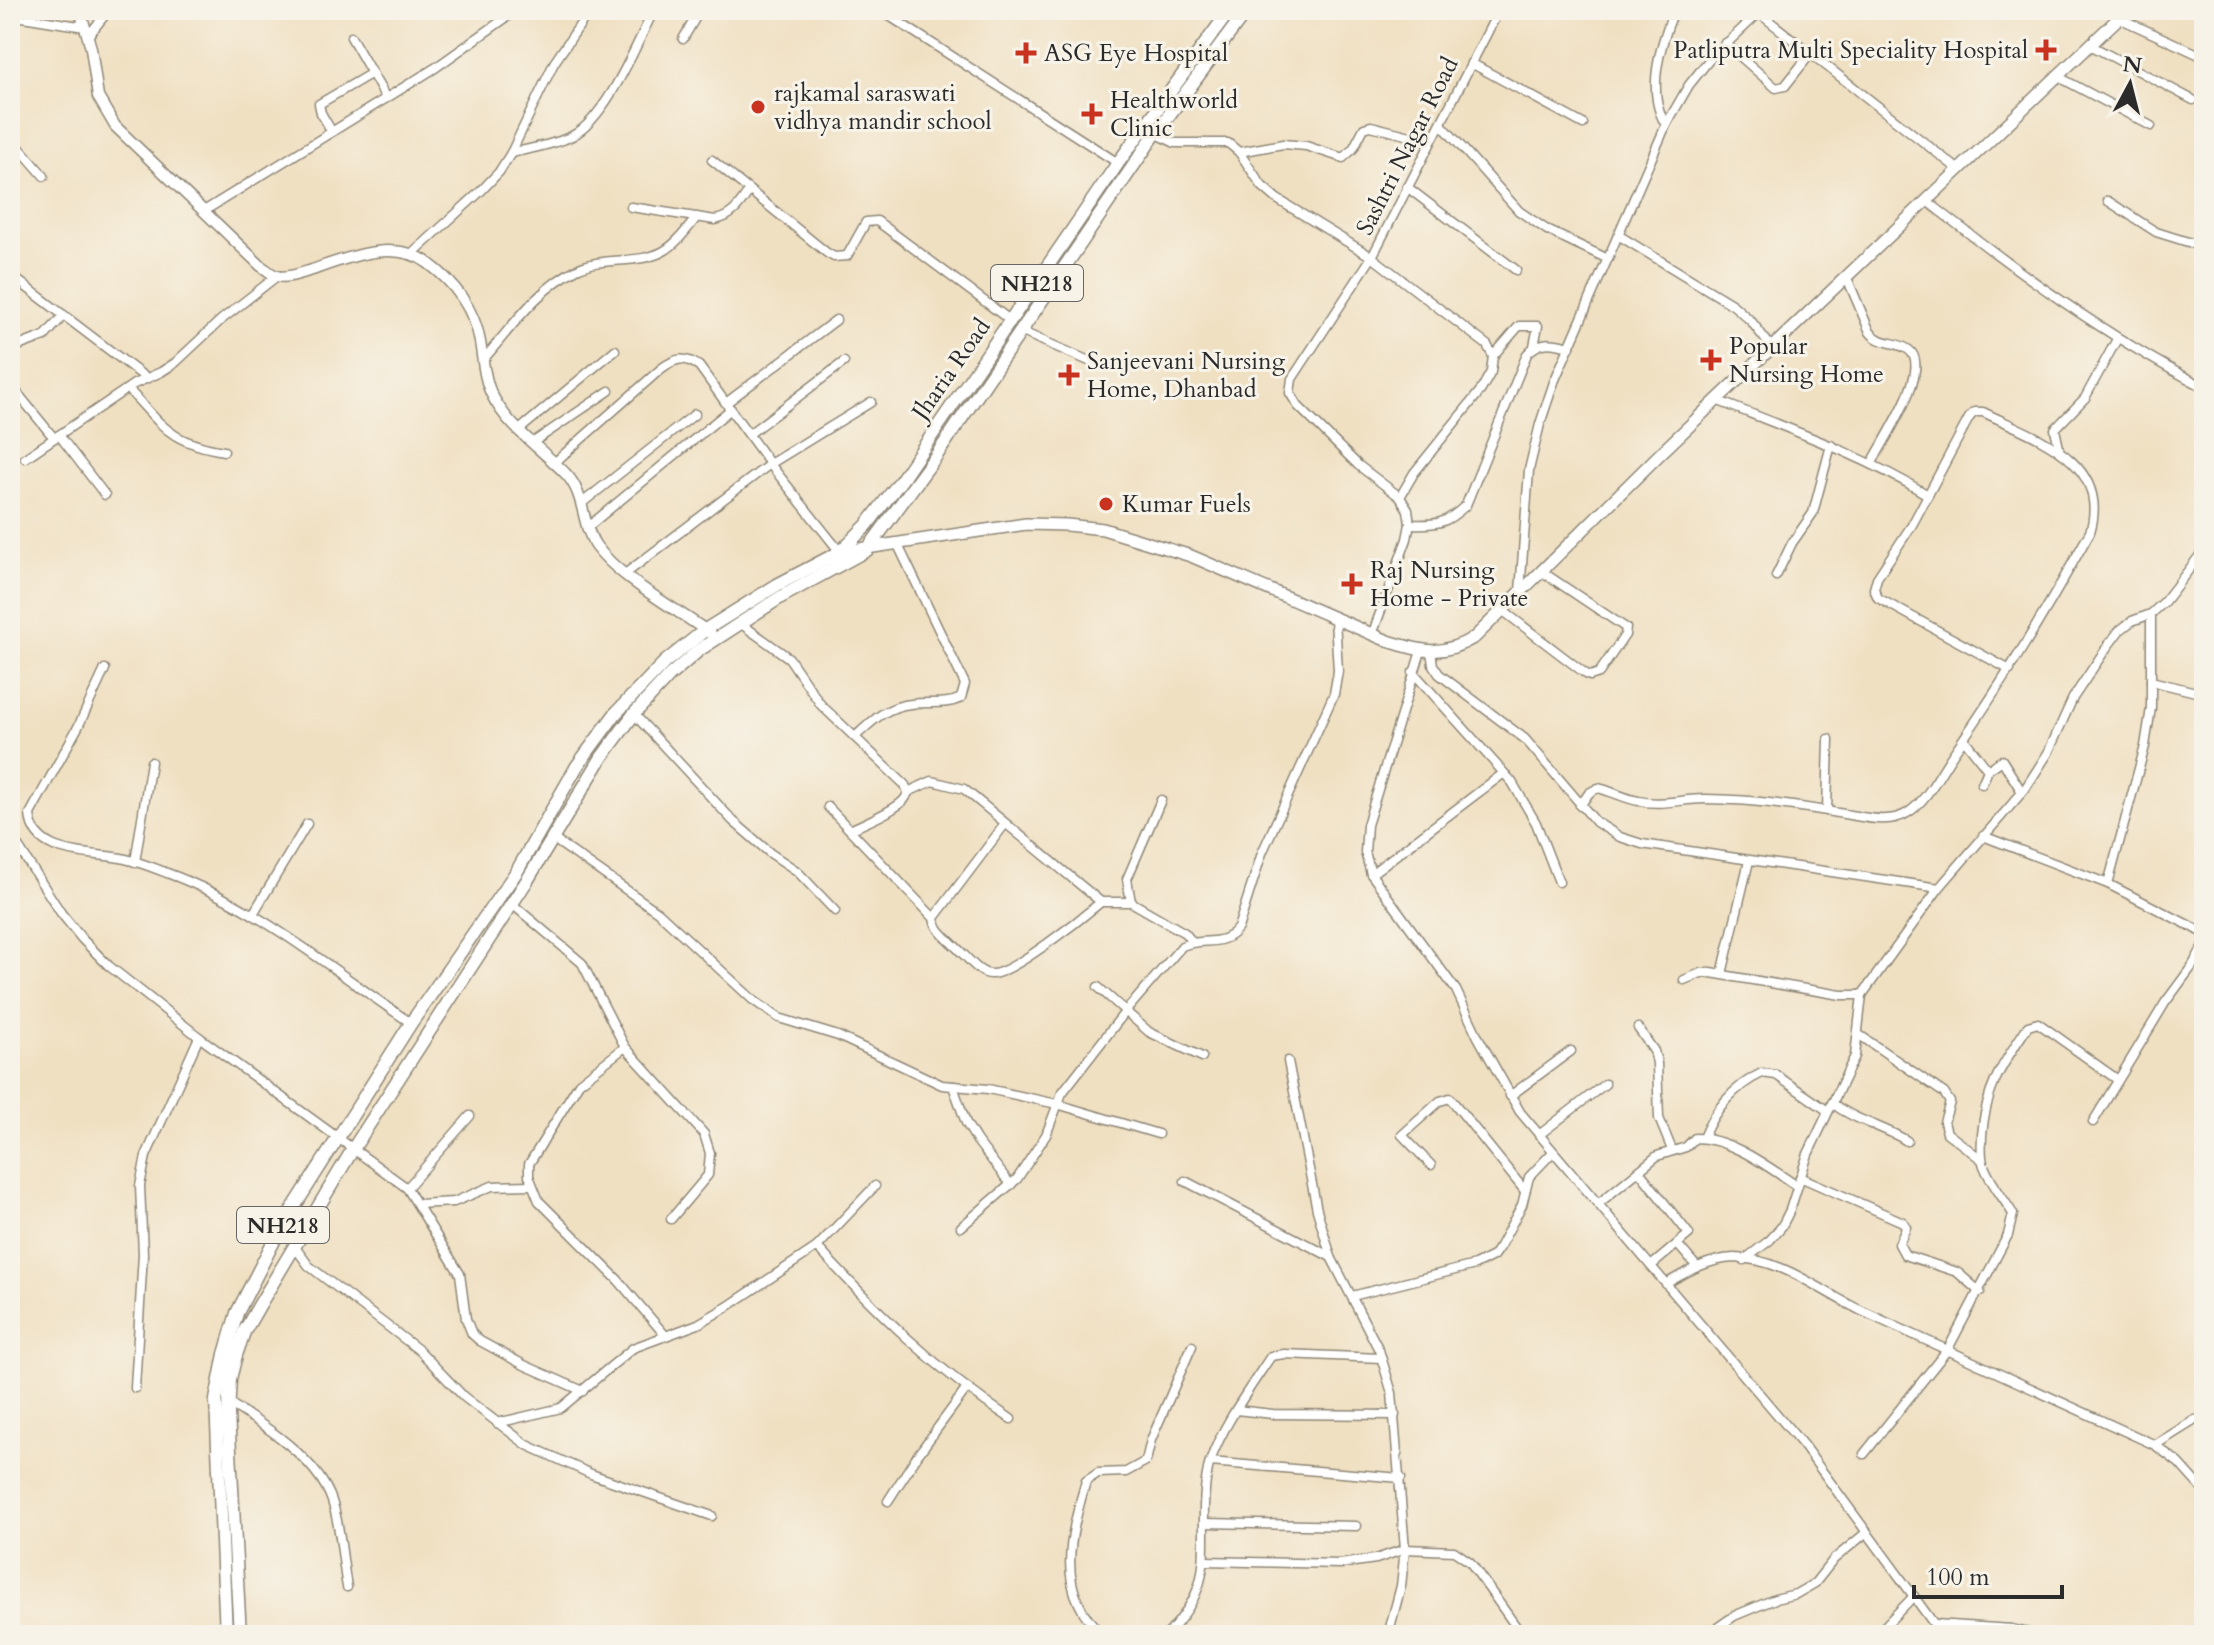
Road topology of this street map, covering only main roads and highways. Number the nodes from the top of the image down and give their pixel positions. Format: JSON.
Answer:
{"nodes":[{"id":1,"x":1230,"y":10,"type":"edge"},
{"id":2,"x":1247,"y":10,"type":"edge"},
{"id":3,"x":2123,"y":14,"type":"edge"},
{"id":4,"x":1150,"y":130,"type":"junction"},
{"id":5,"x":1016,"y":326,"type":"junction"},
{"id":6,"x":867,"y":550,"type":"junction"},
{"id":7,"x":840,"y":552,"type":"junction"},
{"id":8,"x":522,"y":875,"type":"junction"},
{"id":9,"x":226,"y":1635,"type":"edge"},
{"id":10,"x":240,"y":1635,"type":"edge"}],
"edges":[{"from":1,"to":4,"type":"highway","name":"Jharia Road","number":"NH218"},
{"from":2,"to":4,"type":"highway","name":"Jharia Road","number":"NH218"},
{"from":3,"to":6,"type":"main road"},
{"from":4,"to":5,"type":"highway","name":"Jharia Road","number":"NH218"},
{"from":4,"to":5,"type":"highway","name":"Jharia Road","number":"NH218"},
{"from":5,"to":6,"type":"highway","name":"Jharia Road","number":"NH218"},
{"from":5,"to":7,"type":"highway","name":"Jharia Road","number":"NH218"},
{"from":6,"to":7,"type":"main road"},
{"from":6,"to":8,"type":"highway","number":"NH218"},
{"from":7,"to":8,"type":"highway","number":"NH218"},
{"from":8,"to":9,"type":"highway","number":"NH218"},
{"from":8,"to":10,"type":"highway","number":"NH218"}]}
